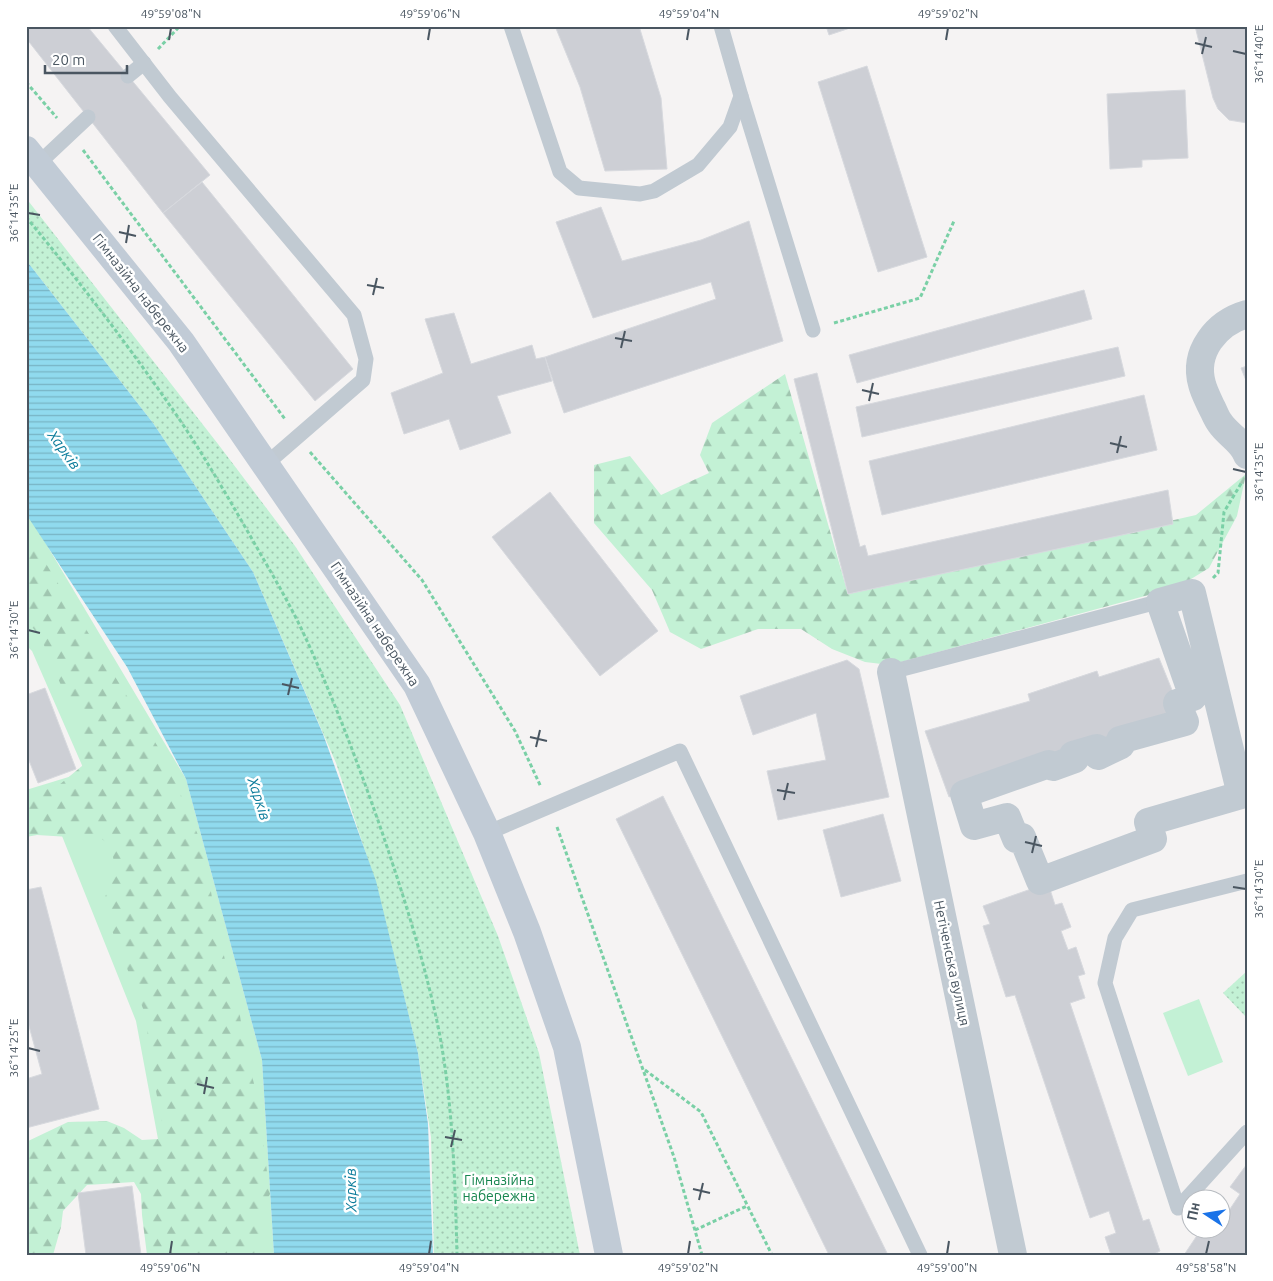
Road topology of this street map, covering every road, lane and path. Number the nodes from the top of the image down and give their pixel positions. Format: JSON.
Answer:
{"nodes":[{"id":1,"x":115,"y":26,"type":"edge"},
{"id":2,"x":180,"y":26,"type":"edge"},
{"id":3,"x":511,"y":26,"type":"edge"},
{"id":4,"x":721,"y":26,"type":"edge"},
{"id":5,"x":144,"y":63,"type":"junction"},
{"id":6,"x":128,"y":76,"type":"dead end"},
{"id":7,"x":741,"y":96,"type":"junction"},
{"id":8,"x":88,"y":117,"type":"dead end"},
{"id":9,"x":32,"y":157,"type":"edge"},
{"id":10,"x":26,"y":217,"type":"edge"},
{"id":11,"x":954,"y":221,"type":"dead end"},
{"id":12,"x":1247,"y":314,"type":"edge"},
{"id":13,"x":813,"y":330,"type":"joint"},
{"id":14,"x":1247,"y":455,"type":"edge"},
{"id":15,"x":265,"y":465,"type":"junction"},
{"id":16,"x":1246,"y":474,"type":"edge"},
{"id":17,"x":1192,"y":593,"type":"junction"},
{"id":18,"x":1160,"y":602,"type":"junction"},
{"id":19,"x":891,"y":672,"type":"joint"},
{"id":20,"x":486,"y":833,"type":"junction"},
{"id":21,"x":1247,"y":881,"type":"edge"},
{"id":22,"x":643,"y":1069,"type":"dead end"},
{"id":23,"x":1247,"y":1132,"type":"edge"},
{"id":24,"x":747,"y":1206,"type":"junction"},
{"id":25,"x":696,"y":1230,"type":"dead end"},
{"id":26,"x":457,"y":1255,"type":"edge"},
{"id":27,"x":608,"y":1255,"type":"edge"},
{"id":28,"x":772,"y":1255,"type":"edge"},
{"id":29,"x":920,"y":1255,"type":"edge"},
{"id":30,"x":1013,"y":1255,"type":"edge"}],
"edges":[{"from":1,"to":5,"type":"lane"},
{"from":2,"to":5,"type":"path"},
{"from":3,"to":7,"type":"lane"},
{"from":4,"to":7,"type":"lane"},
{"from":5,"to":6,"type":"lane"},
{"from":5,"to":15,"type":"lane"},
{"from":7,"to":13,"type":"lane"},
{"from":8,"to":9,"type":"lane"},
{"from":9,"to":15,"type":"main road","name":"Гімназійна набережна"},
{"from":10,"to":26,"type":"path"},
{"from":11,"to":13,"type":"path"},
{"from":12,"to":14,"type":"street"},
{"from":15,"to":20,"type":"main road","name":"Гімназійна набережна"},
{"from":16,"to":17,"type":"path"},
{"from":17,"to":18,"type":"lane"},
{"from":17,"to":18,"type":"street"},
{"from":18,"to":19,"type":"lane"},
{"from":19,"to":30,"type":"street","name":"Нетіченська вулиця"},
{"from":20,"to":27,"type":"main road","name":"Гімназійна набережна"},
{"from":20,"to":29,"type":"lane"},
{"from":21,"to":23,"type":"lane"},
{"from":22,"to":24,"type":"path"},
{"from":24,"to":25,"type":"path"},
{"from":24,"to":28,"type":"path"}]}
